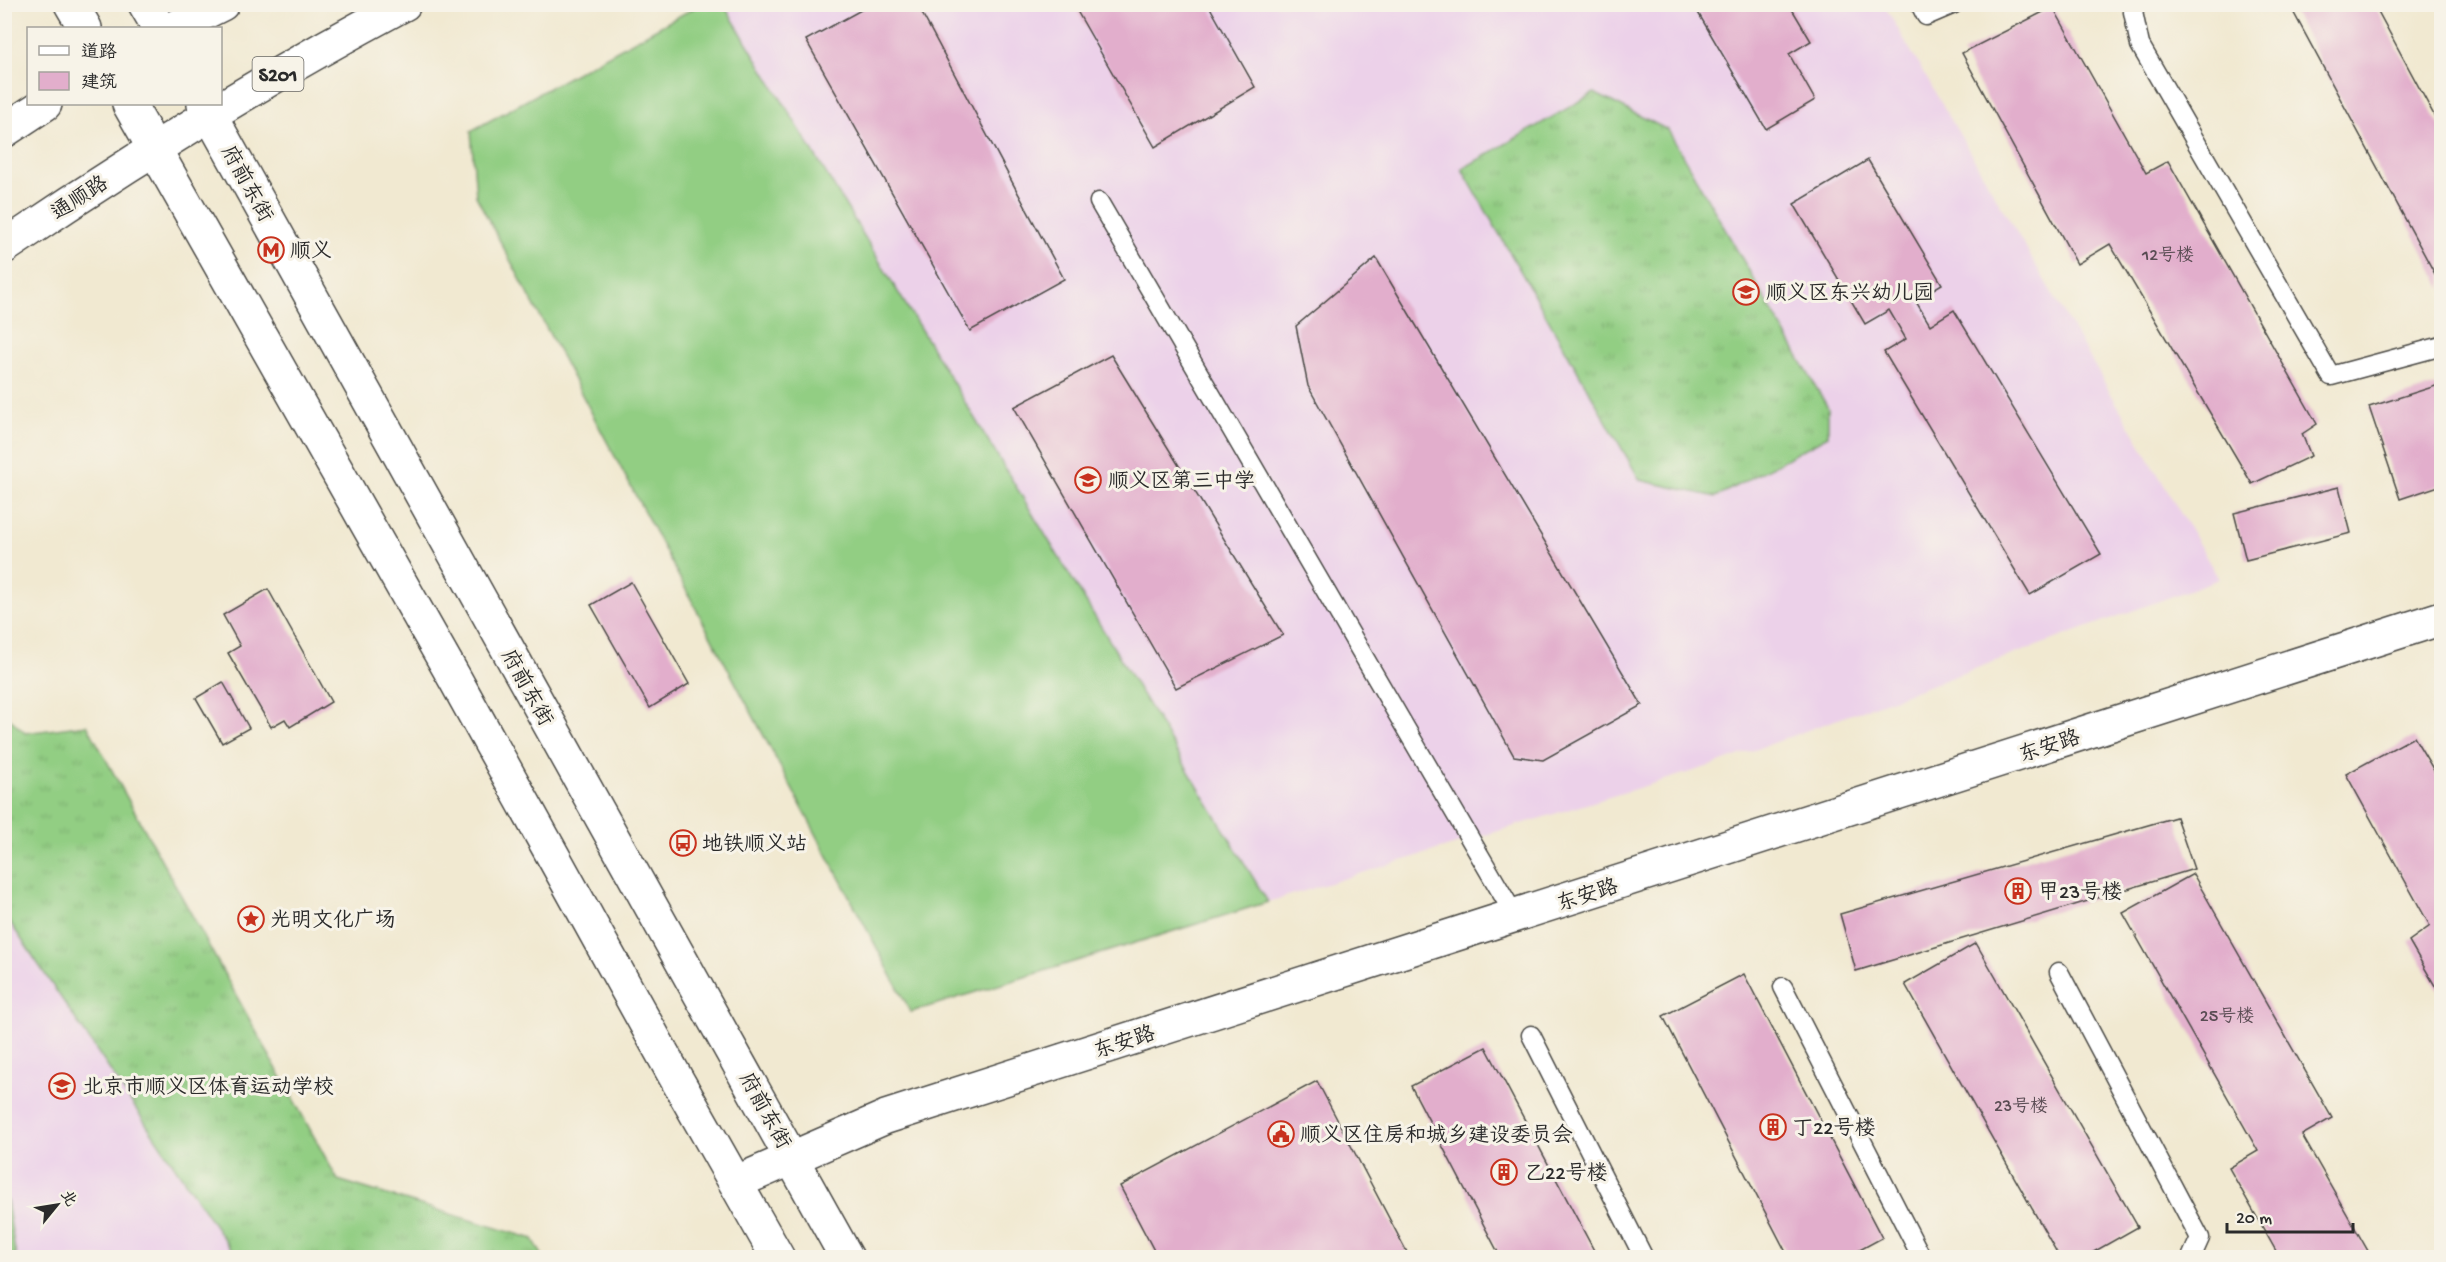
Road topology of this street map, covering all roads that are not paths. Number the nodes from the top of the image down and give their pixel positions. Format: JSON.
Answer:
{"nodes":[{"id":1,"x":71,"y":4,"type":"edge"},
{"id":2,"x":145,"y":4,"type":"edge"},
{"id":3,"x":222,"y":4,"type":"edge"},
{"id":4,"x":404,"y":4,"type":"edge"},
{"id":5,"x":1920,"y":4,"type":"edge"},
{"id":6,"x":1954,"y":4,"type":"edge"},
{"id":7,"x":2137,"y":4,"type":"edge"},
{"id":8,"x":84,"y":27,"type":"edge"},
{"id":9,"x":158,"y":27,"type":"edge"},
{"id":10,"x":176,"y":27,"type":"edge"},
{"id":11,"x":222,"y":101,"type":"edge"},
{"id":12,"x":43,"y":105,"type":"edge"},
{"id":13,"x":130,"y":105,"type":"edge"},
{"id":14,"x":207,"y":109,"type":"edge"},
{"id":15,"x":4,"y":131,"type":"edge"},
{"id":16,"x":154,"y":148,"type":"junction"},
{"id":17,"x":1099,"y":202,"type":"dead end"},
{"id":18,"x":4,"y":247,"type":"edge"},
{"id":19,"x":2442,"y":346,"type":"edge"},
{"id":20,"x":2442,"y":618,"type":"edge"},
{"id":21,"x":1515,"y":916,"type":"junction"},
{"id":22,"x":2059,"y":972,"type":"dead end"},
{"id":23,"x":1783,"y":987,"type":"dead end"},
{"id":24,"x":1531,"y":1035,"type":"dead end"},
{"id":25,"x":792,"y":1159,"type":"junction"},
{"id":26,"x":737,"y":1182,"type":"junction"},
{"id":27,"x":778,"y":1257,"type":"edge"},
{"id":28,"x":847,"y":1257,"type":"edge"},
{"id":29,"x":1644,"y":1257,"type":"edge"},
{"id":30,"x":1922,"y":1257,"type":"edge"},
{"id":31,"x":2191,"y":1257,"type":"edge"}],
"edges":[{"from":1,"to":8,"type":"main road"},
{"from":2,"to":9,"type":"main road"},
{"from":3,"to":10,"type":"main road"},
{"from":4,"to":11,"type":"main road","number":"S201"},
{"from":5,"to":6,"type":"lane"},
{"from":7,"to":19,"type":"lane"},
{"from":12,"to":15,"type":"main road"},
{"from":13,"to":16,"type":"main road"},
{"from":14,"to":16,"type":"main road","number":"S201"},
{"from":14,"to":25,"type":"main road","name":"府前东街"},
{"from":16,"to":18,"type":"main road","name":"通顺路","number":"S201"},
{"from":16,"to":26,"type":"main road"},
{"from":17,"to":21,"type":"lane"},
{"from":20,"to":21,"type":"main road","name":"东安路"},
{"from":21,"to":25,"type":"main road","name":"东安路"},
{"from":22,"to":31,"type":"lane"},
{"from":23,"to":30,"type":"lane"},
{"from":24,"to":29,"type":"lane"},
{"from":25,"to":26,"type":"main road","name":"东安路"},
{"from":25,"to":28,"type":"main road","name":"府前东街"},
{"from":26,"to":27,"type":"main road"}]}
